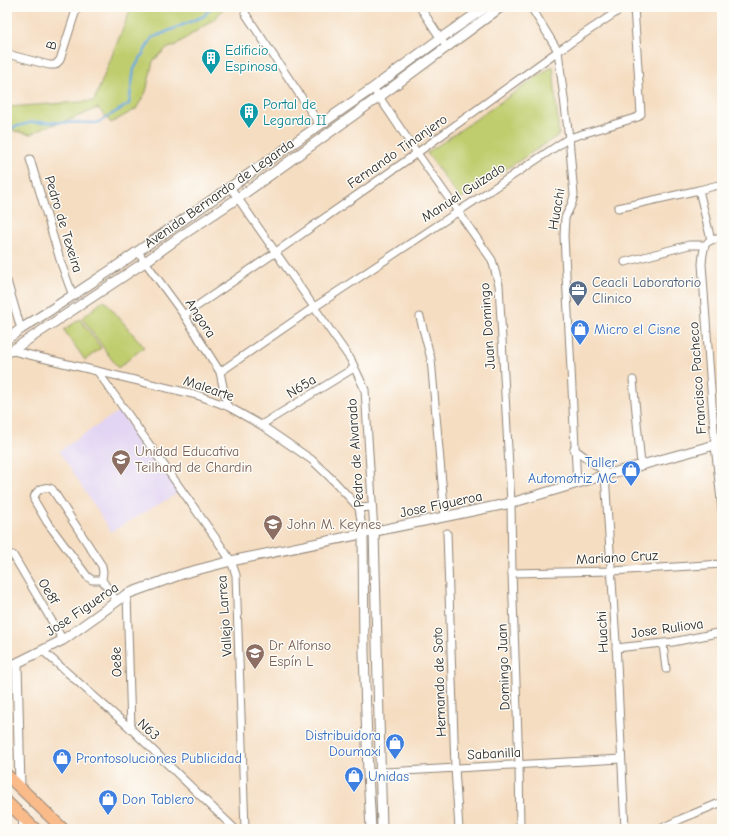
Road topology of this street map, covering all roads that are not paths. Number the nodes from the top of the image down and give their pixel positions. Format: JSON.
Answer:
{"nodes":[{"id":1,"x":77,"y":7,"type":"edge"},
{"id":2,"x":420,"y":7,"type":"edge"},
{"id":3,"x":486,"y":7,"type":"edge"},
{"id":4,"x":500,"y":7,"type":"edge"},
{"id":5,"x":531,"y":7,"type":"edge"},
{"id":6,"x":624,"y":7,"type":"edge"},
{"id":7,"x":634,"y":7,"type":"edge"},
{"id":8,"x":245,"y":13,"type":"dead end"},
{"id":9,"x":440,"y":38,"type":"junction"},
{"id":10,"x":446,"y":47,"type":"junction"},
{"id":11,"x":558,"y":51,"type":"junction"},
{"id":12,"x":7,"y":54,"type":"edge"},
{"id":13,"x":373,"y":88,"type":"junction"},
{"id":14,"x":379,"y":97,"type":"junction"},
{"id":15,"x":320,"y":125,"type":"junction"},
{"id":16,"x":569,"y":138,"type":"junction"},
{"id":17,"x":417,"y":153,"type":"junction"},
{"id":18,"x":30,"y":160,"type":"dead end"},
{"id":19,"x":722,"y":184,"type":"edge"},
{"id":20,"x":230,"y":187,"type":"junction"},
{"id":21,"x":699,"y":190,"type":"junction"},
{"id":22,"x":238,"y":198,"type":"junction"},
{"id":23,"x":618,"y":208,"type":"dead end"},
{"id":24,"x":458,"y":211,"type":"junction"},
{"id":25,"x":722,"y":238,"type":"edge"},
{"id":26,"x":708,"y":243,"type":"junction"},
{"id":27,"x":138,"y":252,"type":"junction"},
{"id":28,"x":276,"y":252,"type":"junction"},
{"id":29,"x":145,"y":262,"type":"junction"},
{"id":30,"x":625,"y":262,"type":"dead end"},
{"id":31,"x":7,"y":281,"type":"edge"},
{"id":32,"x":73,"y":296,"type":"junction"},
{"id":33,"x":313,"y":308,"type":"junction"},
{"id":34,"x":184,"y":315,"type":"junction"},
{"id":35,"x":420,"y":317,"type":"dead end"},
{"id":36,"x":20,"y":329,"type":"junction"},
{"id":37,"x":7,"y":339,"type":"edge"},
{"id":38,"x":8,"y":351,"type":"edge"},
{"id":39,"x":354,"y":368,"type":"junction"},
{"id":40,"x":98,"y":372,"type":"junction"},
{"id":41,"x":220,"y":372,"type":"junction"},
{"id":42,"x":633,"y":380,"type":"dead end"},
{"id":43,"x":227,"y":406,"type":"junction"},
{"id":44,"x":261,"y":425,"type":"junction"},
{"id":45,"x":719,"y":444,"type":"edge"},
{"id":46,"x":574,"y":448,"type":"junction"},
{"id":47,"x":641,"y":465,"type":"junction"},
{"id":48,"x":605,"y":475,"type":"junction"},
{"id":49,"x":577,"y":484,"type":"junction"},
{"id":50,"x":511,"y":503,"type":"junction"},
{"id":51,"x":359,"y":508,"type":"junction"},
{"id":52,"x":372,"y":508,"type":"junction"},
{"id":53,"x":722,"y":510,"type":"edge"},
{"id":54,"x":445,"y":517,"type":"junction"},
{"id":55,"x":374,"y":532,"type":"junction"},
{"id":56,"x":447,"y":533,"type":"dead end"},
{"id":57,"x":363,"y":534,"type":"junction"},
{"id":58,"x":13,"y":555,"type":"dead end"},
{"id":59,"x":231,"y":561,"type":"junction"},
{"id":60,"x":722,"y":564,"type":"edge"},
{"id":61,"x":612,"y":571,"type":"junction"},
{"id":62,"x":512,"y":574,"type":"junction"},
{"id":63,"x":102,"y":580,"type":"junction"},
{"id":64,"x":127,"y":594,"type":"junction"},
{"id":65,"x":117,"y":602,"type":"junction"},
{"id":66,"x":722,"y":632,"type":"edge"},
{"id":67,"x":64,"y":640,"type":"junction"},
{"id":68,"x":663,"y":644,"type":"junction"},
{"id":69,"x":616,"y":648,"type":"junction"},
{"id":70,"x":43,"y":651,"type":"junction"},
{"id":71,"x":7,"y":663,"type":"edge"},
{"id":72,"x":17,"y":663,"type":"junction"},
{"id":73,"x":666,"y":669,"type":"dead end"},
{"id":74,"x":131,"y":729,"type":"junction"},
{"id":75,"x":621,"y":759,"type":"junction"},
{"id":76,"x":519,"y":765,"type":"junction"},
{"id":77,"x":455,"y":768,"type":"junction"},
{"id":78,"x":368,"y":773,"type":"junction"},
{"id":79,"x":380,"y":773,"type":"junction"},
{"id":80,"x":7,"y":775,"type":"edge"},
{"id":81,"x":20,"y":787,"type":"junction"},
{"id":82,"x":7,"y":802,"type":"edge"},
{"id":83,"x":722,"y":802,"type":"edge"},
{"id":84,"x":22,"y":817,"type":"junction"},
{"id":85,"x":23,"y":829,"type":"edge"},
{"id":86,"x":35,"y":829,"type":"edge"},
{"id":87,"x":63,"y":829,"type":"edge"},
{"id":88,"x":235,"y":829,"type":"edge"},
{"id":89,"x":245,"y":829,"type":"edge"},
{"id":90,"x":371,"y":829,"type":"edge"},
{"id":91,"x":382,"y":829,"type":"edge"},
{"id":92,"x":459,"y":829,"type":"edge"},
{"id":93,"x":520,"y":829,"type":"edge"},
{"id":94,"x":625,"y":829,"type":"edge"},
{"id":95,"x":660,"y":829,"type":"edge"}],
"edges":[{"from":1,"to":12,"type":"street","name":"B"},
{"from":2,"to":9,"type":"street"},
{"from":3,"to":9,"type":"street","name":"Avenida Bernardo de Legarda"},
{"from":4,"to":10,"type":"street","name":"Avenida Bernardo de Legarda"},
{"from":5,"to":11,"type":"street","name":"Huachi"},
{"from":6,"to":11,"type":"street","name":"Fernando Tinanjero"},
{"from":7,"to":16,"type":"street","name":"Manuel Guizado"},
{"from":8,"to":15,"type":"street"},
{"from":9,"to":10,"type":"street"},
{"from":9,"to":13,"type":"street","name":"Avenida Bernardo de Legarda"},
{"from":10,"to":14,"type":"street","name":"Avenida Bernardo de Legarda"},
{"from":11,"to":16,"type":"street","name":"Huachi"},
{"from":11,"to":17,"type":"street","name":"Fernando Tinanjero"},
{"from":13,"to":14,"type":"street","name":"Juan Domingo"},
{"from":13,"to":15,"type":"street","name":"Avenida Bernardo de Legarda"},
{"from":14,"to":17,"type":"street","name":"Juan Domingo"},
{"from":14,"to":22,"type":"street","name":"Avenida Bernardo de Legarda"},
{"from":15,"to":20,"type":"street","name":"Avenida Bernardo de Legarda"},
{"from":16,"to":24,"type":"street","name":"Manuel Guizado"},
{"from":16,"to":46,"type":"street","name":"Huachi"},
{"from":17,"to":24,"type":"street","name":"Juan Domingo"},
{"from":17,"to":28,"type":"street","name":"Fernando Tinanjero"},
{"from":18,"to":32,"type":"street","name":"Pedro de Texeira"},
{"from":19,"to":21,"type":"street"},
{"from":20,"to":22,"type":"street","name":"Pedro de Alvarado"},
{"from":20,"to":27,"type":"street","name":"Avenida Bernardo de Legarda"},
{"from":21,"to":23,"type":"street"},
{"from":21,"to":26,"type":"street"},
{"from":22,"to":28,"type":"street","name":"Pedro de Alvarado"},
{"from":22,"to":29,"type":"street","name":"Avenida Bernardo de Legarda"},
{"from":24,"to":33,"type":"street","name":"Manuel Guizado"},
{"from":24,"to":50,"type":"street","name":"Juan Domingo"},
{"from":25,"to":26,"type":"street"},
{"from":26,"to":30,"type":"street"},
{"from":26,"to":45,"type":"street","name":"Francisco Pacheco"},
{"from":27,"to":29,"type":"street","name":"Angora"},
{"from":27,"to":32,"type":"street","name":"Avenida Bernardo de Legarda"},
{"from":28,"to":33,"type":"street","name":"Pedro de Alvarado"},
{"from":28,"to":34,"type":"street","name":"Fernando Tinanjero"},
{"from":29,"to":34,"type":"street","name":"Angora"},
{"from":29,"to":38,"type":"street","name":"Avenida Bernardo de Legarda"},
{"from":31,"to":36,"type":"street"},
{"from":32,"to":36,"type":"street","name":"Avenida Bernardo de Legarda"},
{"from":33,"to":39,"type":"street","name":"Pedro de Alvarado"},
{"from":33,"to":41,"type":"street","name":"Manuel Guizado"},
{"from":34,"to":41,"type":"street","name":"Angora"},
{"from":35,"to":54,"type":"street"},
{"from":36,"to":37,"type":"street","name":"Avenida Bernardo de Legarda"},
{"from":38,"to":40,"type":"street","name":"Malearte"},
{"from":39,"to":44,"type":"street","name":"N65a"},
{"from":39,"to":52,"type":"street","name":"Pedro de Alvarado"},
{"from":40,"to":43,"type":"street","name":"Malearte"},
{"from":40,"to":59,"type":"street","name":"Vallejo Larrea"},
{"from":41,"to":43,"type":"street","name":"Angora"},
{"from":42,"to":47,"type":"street"},
{"from":43,"to":44,"type":"street","name":"Malearte"},
{"from":44,"to":51,"type":"street","name":"Malearte"},
{"from":45,"to":47,"type":"street","name":"Jose Figueroa"},
{"from":45,"to":53,"type":"street","name":"Francisco Pacheco"},
{"from":46,"to":48,"type":"street"},
{"from":46,"to":49,"type":"street","name":"Huachi"},
{"from":47,"to":48,"type":"street","name":"Jose Figueroa"},
{"from":48,"to":49,"type":"street","name":"Jose Figueroa"},
{"from":48,"to":61,"type":"street","name":"Huachi"},
{"from":49,"to":50,"type":"street","name":"Jose Figueroa"},
{"from":50,"to":54,"type":"street","name":"Jose Figueroa"},
{"from":50,"to":62,"type":"street","name":"Domingo Juan"},
{"from":51,"to":52,"type":"street"},
{"from":51,"to":57,"type":"street","name":"Pedro de Alvarado"},
{"from":52,"to":55,"type":"street","name":"Pedro de Alvarado"},
{"from":54,"to":55,"type":"street","name":"Jose Figueroa"},
{"from":55,"to":57,"type":"street","name":"Jose Figueroa"},
{"from":55,"to":79,"type":"street","name":"Pedro de Alvarado"},
{"from":56,"to":77,"type":"street","name":"Hernando de Soto"},
{"from":57,"to":59,"type":"street","name":"Jose Figueroa"},
{"from":57,"to":78,"type":"street","name":"Pedro de Alvarado"},
{"from":58,"to":67,"type":"street","name":"Oe8f"},
{"from":59,"to":64,"type":"street","name":"Jose Figueroa"},
{"from":59,"to":89,"type":"street","name":"Vallejo Larrea"},
{"from":60,"to":61,"type":"street","name":"Mariano Cruz"},
{"from":61,"to":62,"type":"street","name":"Mariano Cruz"},
{"from":61,"to":69,"type":"street","name":"Huachi"},
{"from":62,"to":76,"type":"street","name":"Domingo Juan"},
{"from":63,"to":63,"type":"street"},
{"from":63,"to":65,"type":"street"},
{"from":64,"to":65,"type":"street","name":"Jose Figueroa"},
{"from":64,"to":74,"type":"street","name":"Oe8e"},
{"from":65,"to":67,"type":"street","name":"Jose Figueroa"},
{"from":66,"to":68,"type":"street","name":"Jose Ruliova"},
{"from":67,"to":70,"type":"street","name":"Jose Figueroa"},
{"from":68,"to":69,"type":"street","name":"Jose Ruliova"},
{"from":68,"to":73,"type":"street"},
{"from":69,"to":75,"type":"street","name":"Huachi"},
{"from":70,"to":72,"type":"street","name":"Jose Figueroa"},
{"from":70,"to":74,"type":"street","name":"N63"},
{"from":71,"to":72,"type":"street","name":"Jose Figueroa"},
{"from":72,"to":81,"type":"street"},
{"from":74,"to":88,"type":"street","name":"N63"},
{"from":75,"to":76,"type":"street","name":"Sabanilla"},
{"from":75,"to":94,"type":"street","name":"Huachi"},
{"from":76,"to":77,"type":"street","name":"Sabanilla"},
{"from":76,"to":93,"type":"street","name":"Domingo Juan"},
{"from":77,"to":79,"type":"street","name":"Sabanilla"},
{"from":77,"to":92,"type":"street","name":"Hernando de Soto"},
{"from":78,"to":79,"type":"street","name":"Sabanilla"},
{"from":78,"to":90,"type":"street","name":"Pedro de Alvarado"},
{"from":79,"to":91,"type":"street","name":"Pedro de Alvarado"},
{"from":80,"to":81,"type":"main road"},
{"from":81,"to":87,"type":"main road"},
{"from":82,"to":84,"type":"main road"},
{"from":83,"to":95,"type":"street"},
{"from":84,"to":85,"type":"street"},
{"from":84,"to":86,"type":"main road"}]}
